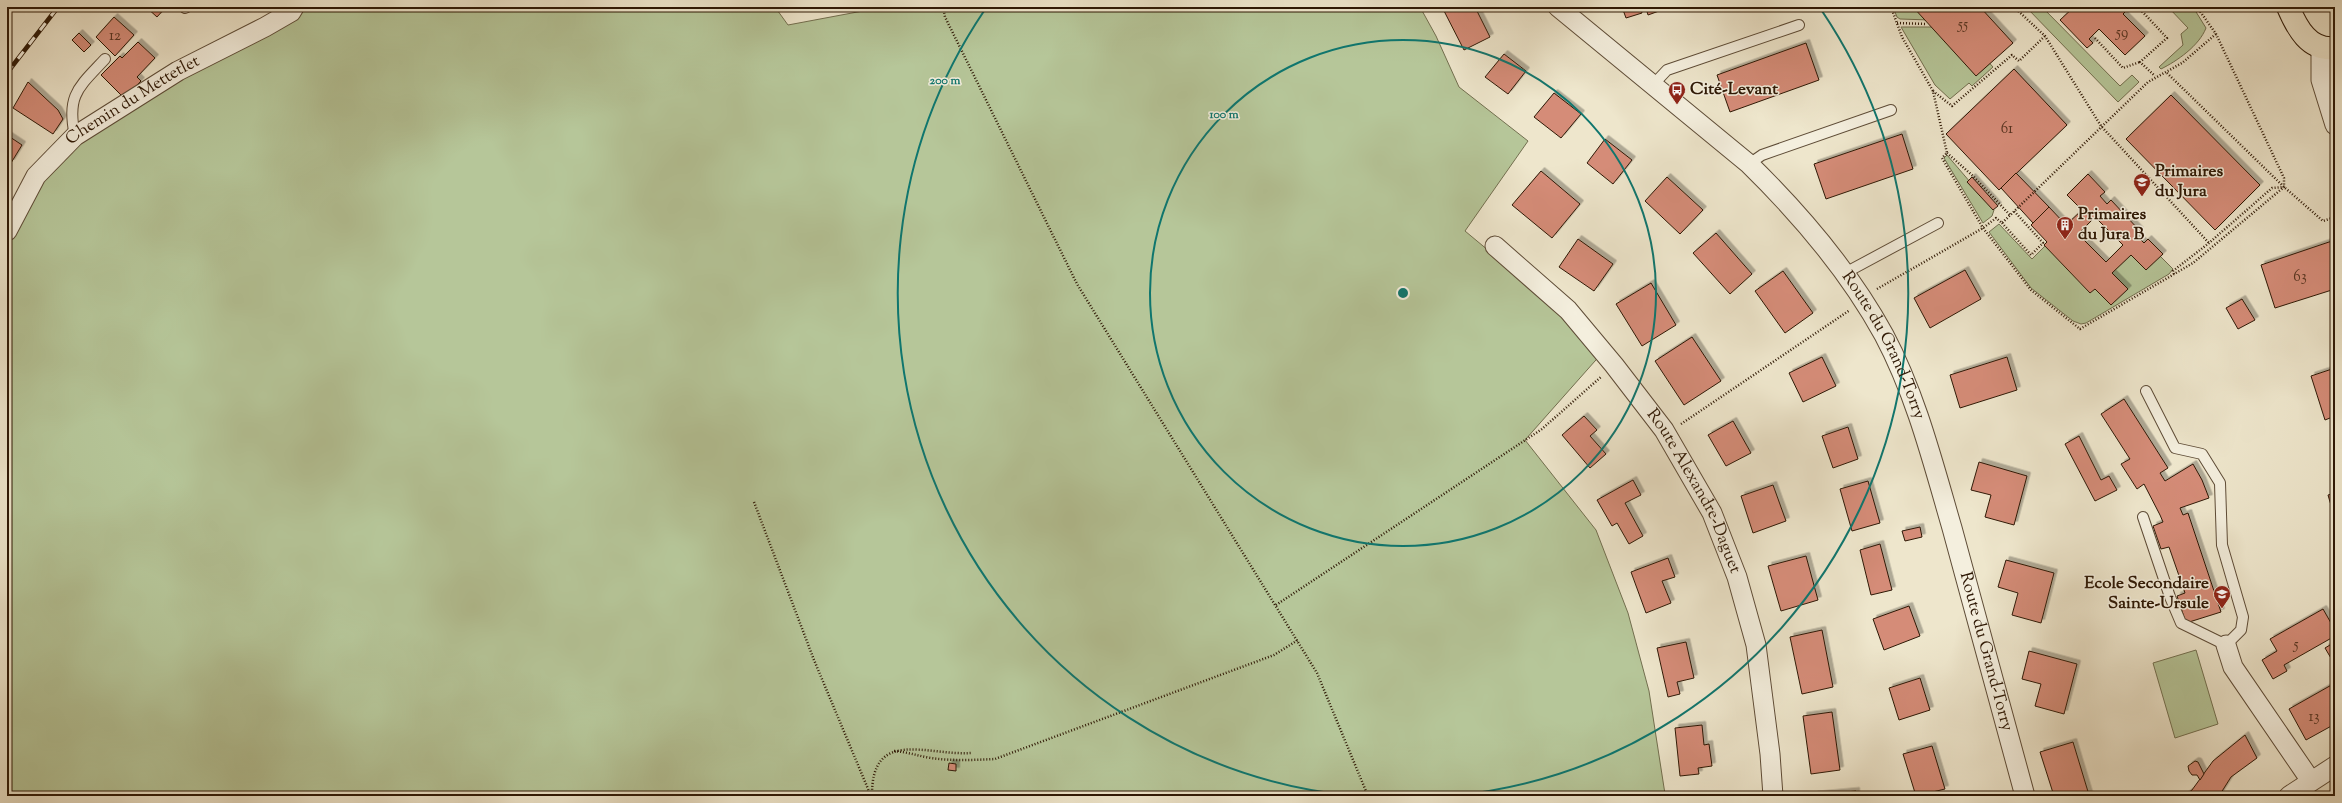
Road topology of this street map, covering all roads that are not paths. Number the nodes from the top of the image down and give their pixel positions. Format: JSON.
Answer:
{"nodes":[{"id":1,"x":294,"y":7,"type":"edge"},
{"id":2,"x":1558,"y":7,"type":"edge"},
{"id":3,"x":2288,"y":7,"type":"edge"},
{"id":4,"x":1798,"y":25,"type":"dead end"},
{"id":5,"x":2328,"y":48,"type":"edge"},
{"id":6,"x":105,"y":59,"type":"dead end"},
{"id":7,"x":1652,"y":86,"type":"junction"},
{"id":8,"x":1892,"y":110,"type":"dead end"},
{"id":9,"x":2335,"y":126,"type":"edge"},
{"id":10,"x":75,"y":136,"type":"junction"},
{"id":11,"x":1749,"y":164,"type":"junction"},
{"id":12,"x":1938,"y":223,"type":"dead end"},
{"id":13,"x":7,"y":232,"type":"edge"},
{"id":14,"x":1495,"y":246,"type":"dead end"},
{"id":15,"x":1845,"y":274,"type":"junction"},
{"id":16,"x":2146,"y":392,"type":"dead end"},
{"id":17,"x":2143,"y":517,"type":"dead end"},
{"id":18,"x":2226,"y":645,"type":"junction"},
{"id":19,"x":2335,"y":766,"type":"edge"},
{"id":20,"x":2311,"y":781,"type":"junction"},
{"id":21,"x":1773,"y":796,"type":"edge"},
{"id":22,"x":2025,"y":796,"type":"edge"},
{"id":23,"x":2289,"y":796,"type":"edge"}],
"edges":[{"from":1,"to":10,"type":"street","name":"Chemin du Mettetlet"},
{"from":2,"to":7,"type":"street","name":"Route du Grand-Torry"},
{"from":3,"to":5,"type":"main road"},
{"from":4,"to":7,"type":"lane"},
{"from":5,"to":9,"type":"street"},
{"from":6,"to":10,"type":"lane"},
{"from":7,"to":11,"type":"street","name":"Route du Grand-Torry"},
{"from":8,"to":11,"type":"lane"},
{"from":10,"to":13,"type":"street","name":"Chemin du Mettetlet"},
{"from":11,"to":15,"type":"street","name":"Route du Grand-Torry"},
{"from":12,"to":15,"type":"lane"},
{"from":14,"to":21,"type":"street","name":"Route Alexandre-Daguet"},
{"from":15,"to":22,"type":"street","name":"Route du Grand-Torry"},
{"from":16,"to":18,"type":"lane"},
{"from":17,"to":18,"type":"lane"},
{"from":18,"to":20,"type":"street"},
{"from":19,"to":20,"type":"street"},
{"from":20,"to":23,"type":"street"}]}
